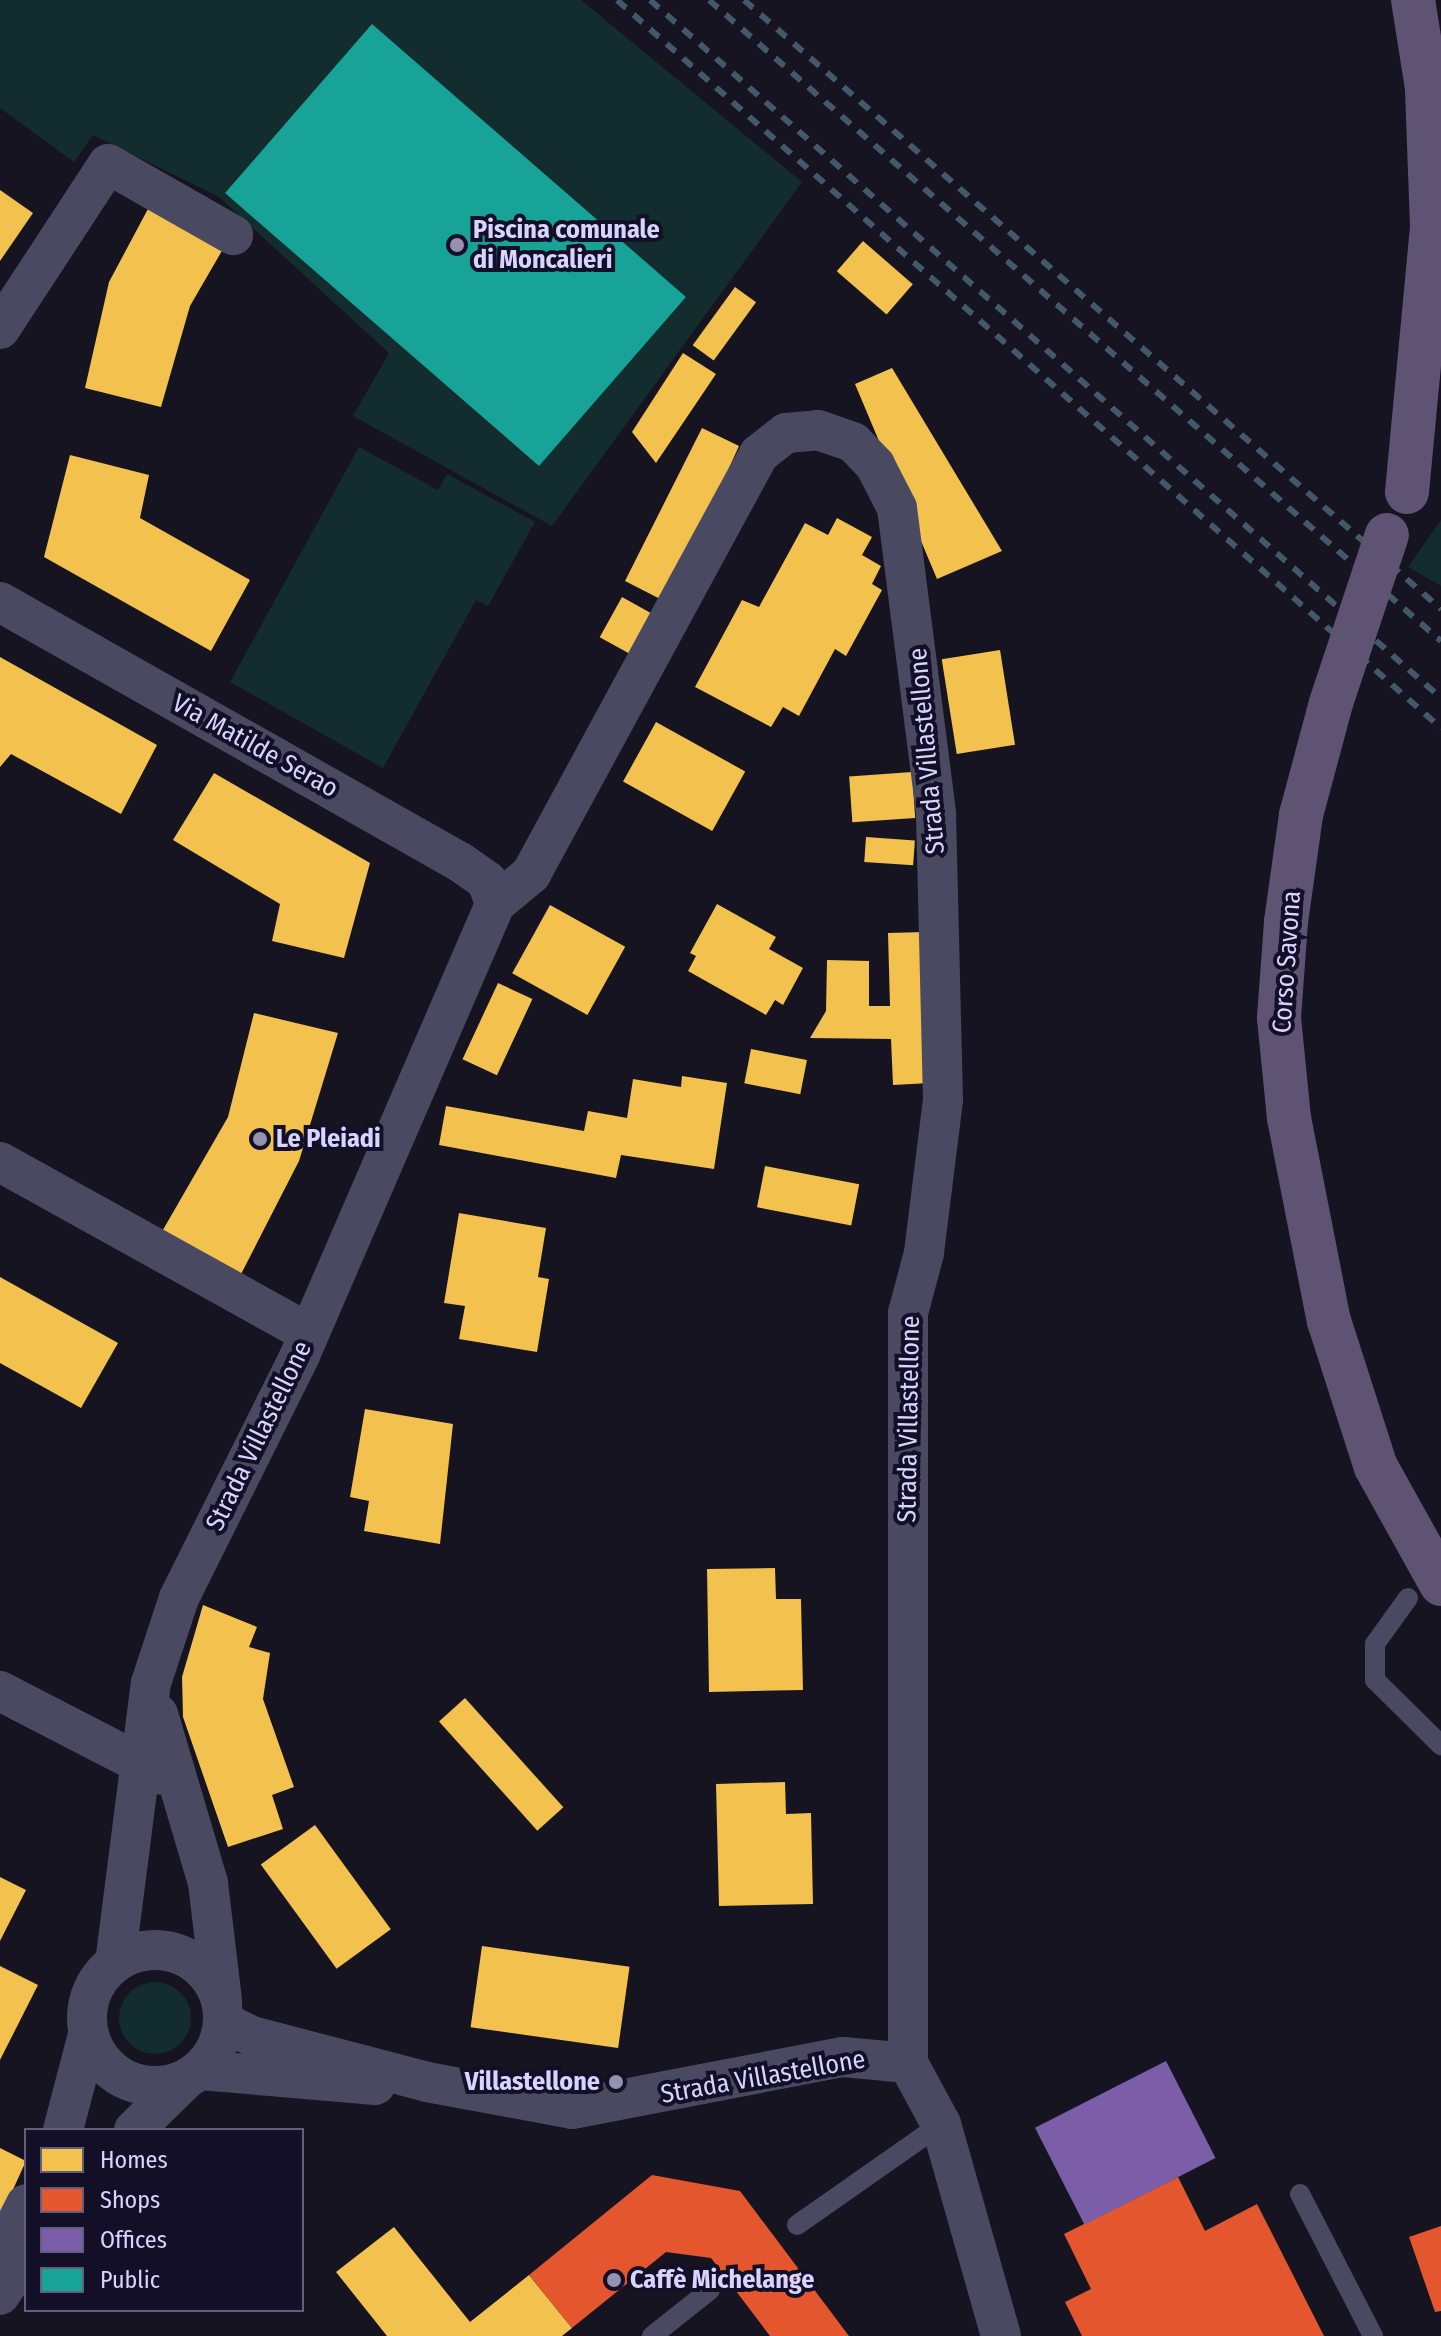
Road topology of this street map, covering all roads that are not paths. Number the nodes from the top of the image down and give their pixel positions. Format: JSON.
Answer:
{"nodes":[{"id":1,"x":1413,"y":0,"type":"edge"},
{"id":2,"x":233,"y":235,"type":"dead end"},
{"id":3,"x":0,"y":329,"type":"edge"},
{"id":4,"x":1441,"y":347,"type":"edge"},
{"id":5,"x":1429,"y":421,"type":"edge"},
{"id":6,"x":0,"y":602,"type":"edge"},
{"id":7,"x":495,"y":904,"type":"junction"},
{"id":8,"x":0,"y":1162,"type":"edge"},
{"id":9,"x":309,"y":1333,"type":"junction"},
{"id":10,"x":1425,"y":1591,"type":"edge"},
{"id":11,"x":0,"y":1691,"type":"edge"},
{"id":12,"x":1441,"y":1745,"type":"edge"},
{"id":13,"x":156,"y":1773,"type":"junction"},
{"id":14,"x":115,"y":1963,"type":"junction"},
{"id":15,"x":222,"y":2013,"type":"junction"},
{"id":16,"x":88,"y":2035,"type":"junction"},
{"id":17,"x":908,"y":2063,"type":"junction"},
{"id":18,"x":193,"y":2075,"type":"junction"},
{"id":19,"x":427,"y":2082,"type":"junction"},
{"id":20,"x":941,"y":2124,"type":"junction"},
{"id":21,"x":64,"y":2128,"type":"edge"},
{"id":22,"x":136,"y":2128,"type":"edge"},
{"id":23,"x":1300,"y":2194,"type":"dead end"},
{"id":24,"x":24,"y":2208,"type":"edge"},
{"id":25,"x":797,"y":2225,"type":"dead end"},
{"id":26,"x":0,"y":2255,"type":"edge"},
{"id":27,"x":24,"y":2259,"type":"edge"},
{"id":28,"x":710,"y":2290,"type":"dead end"},
{"id":29,"x":0,"y":2295,"type":"edge"},
{"id":30,"x":652,"y":2336,"type":"edge"},
{"id":31,"x":1001,"y":2336,"type":"edge"},
{"id":32,"x":1373,"y":2336,"type":"edge"}],
"edges":[{"from":1,"to":5,"type":"main road"},
{"from":2,"to":3,"type":"street"},
{"from":4,"to":5,"type":"main road","name":"Corso Savona"},
{"from":5,"to":10,"type":"main road","name":"Corso Savona","bridge":true},
{"from":6,"to":7,"type":"street","name":"Via Matilde Serao"},
{"from":7,"to":9,"type":"street","name":"Strada Villastellone"},
{"from":7,"to":17,"type":"street","name":"Strada Villastellone"},
{"from":8,"to":9,"type":"street"},
{"from":9,"to":13,"type":"street","name":"Strada Villastellone"},
{"from":10,"to":12,"type":"lane"},
{"from":11,"to":13,"type":"street"},
{"from":13,"to":14,"type":"street","name":"Strada Villastellone"},
{"from":13,"to":15,"type":"street","name":"Strada Villastellone"},
{"from":14,"to":15,"type":"street"},
{"from":14,"to":16,"type":"street"},
{"from":15,"to":18,"type":"street"},
{"from":15,"to":19,"type":"street","name":"Strada Villastellone"},
{"from":16,"to":18,"type":"street"},
{"from":16,"to":21,"type":"street"},
{"from":17,"to":19,"type":"street","name":"Strada Villastellone"},
{"from":17,"to":20,"type":"street"},
{"from":18,"to":19,"type":"street","name":"Strada Villastellone"},
{"from":18,"to":22,"type":"street"},
{"from":20,"to":25,"type":"lane"},
{"from":20,"to":31,"type":"street"},
{"from":23,"to":32,"type":"lane"},
{"from":24,"to":26,"type":"street"},
{"from":27,"to":29,"type":"street"},
{"from":28,"to":30,"type":"lane"}]}
